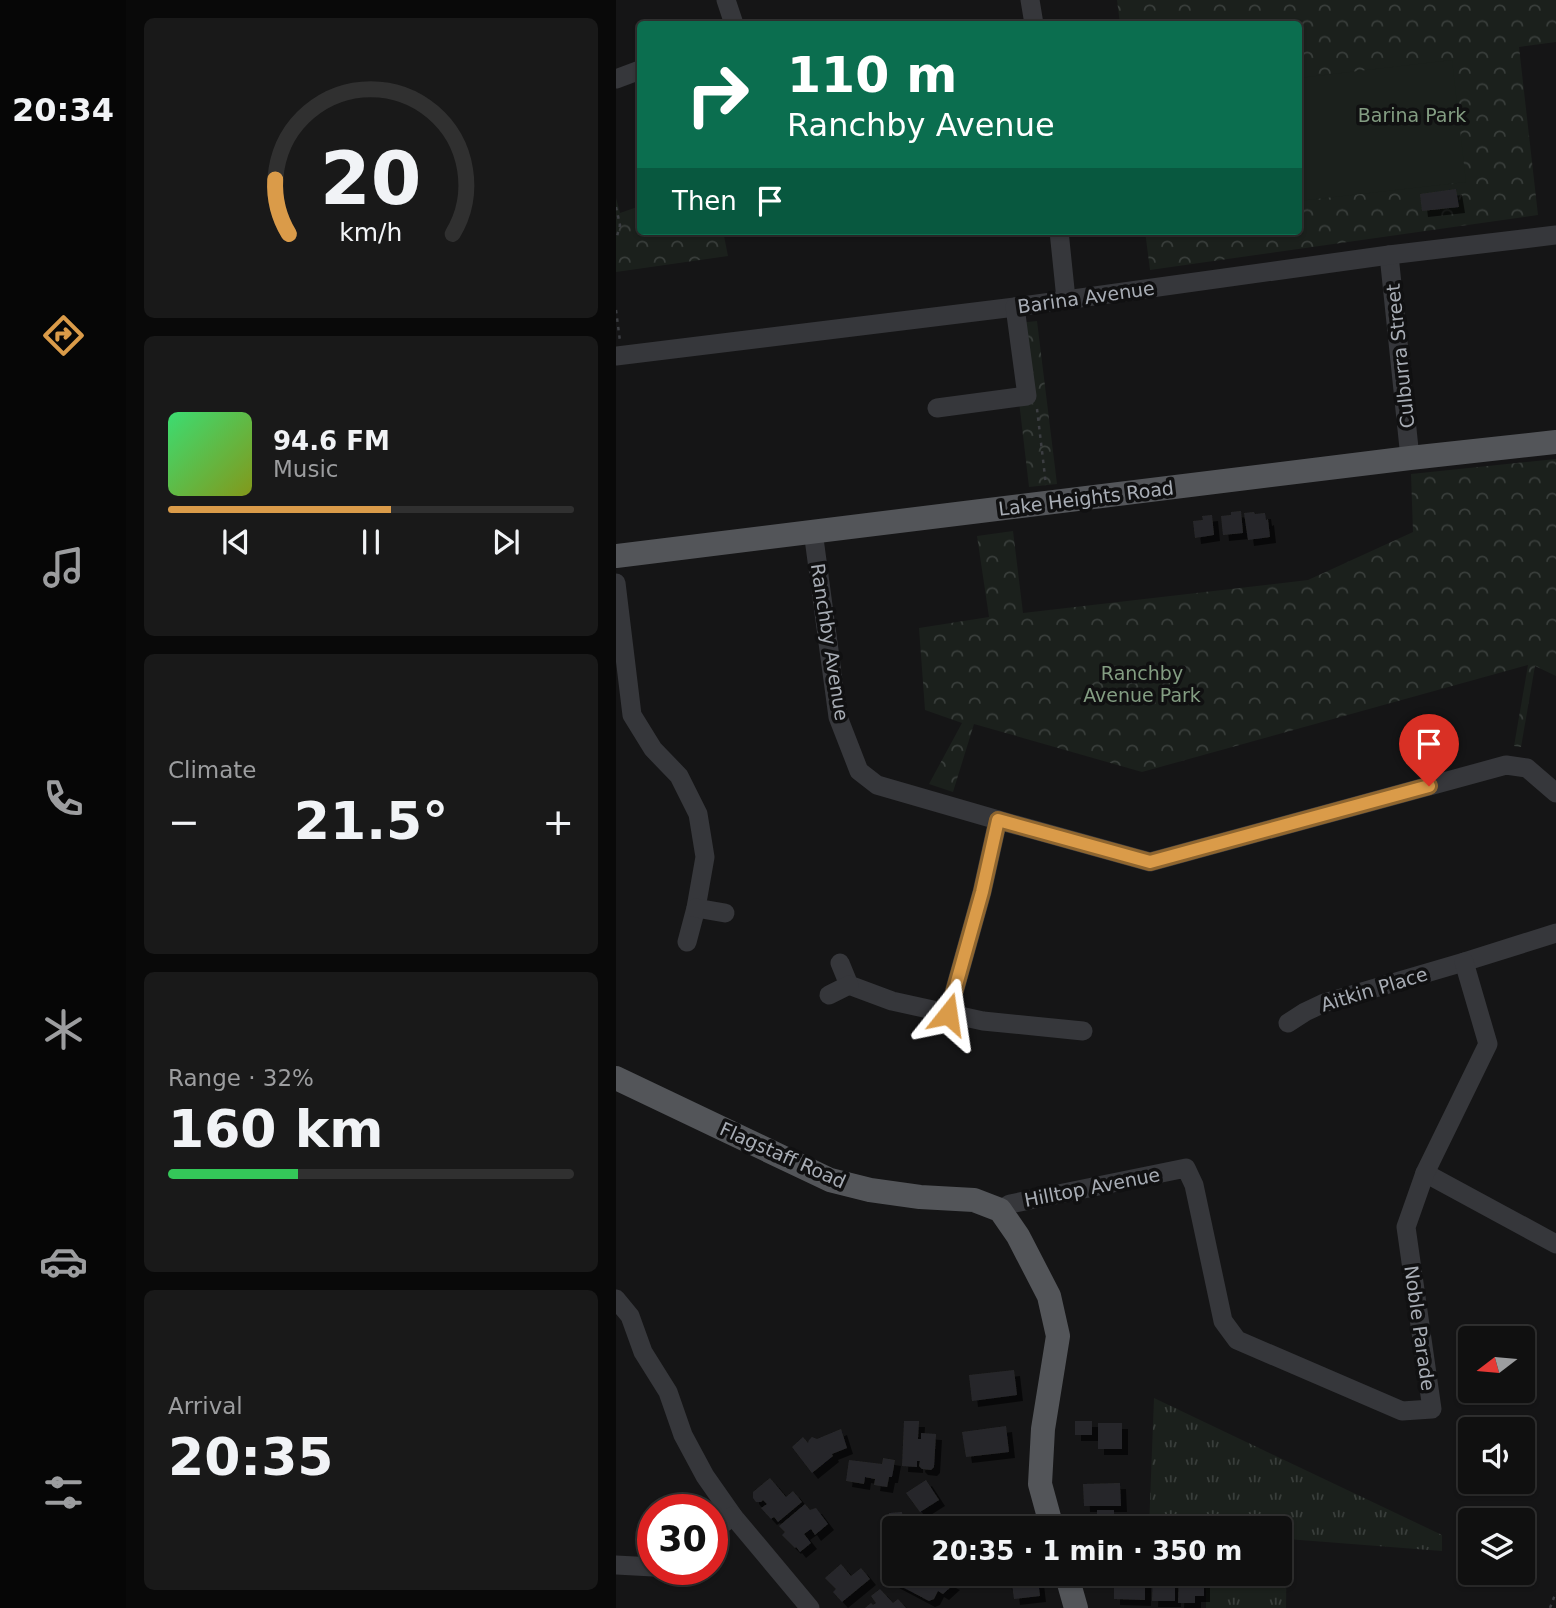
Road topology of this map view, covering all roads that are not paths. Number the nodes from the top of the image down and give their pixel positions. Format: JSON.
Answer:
{"nodes":[{"id":1,"x":726,"y":0,"type":"edge"},
{"id":2,"x":1030,"y":0,"type":"edge"},
{"id":3,"x":733,"y":21,"type":"edge"},
{"id":4,"x":1034,"y":21,"type":"edge"},
{"id":5,"x":637,"y":71,"type":"edge"},
{"id":6,"x":616,"y":79,"type":"edge"},
{"id":7,"x":1059,"y":235,"type":"edge"},
{"id":8,"x":1556,"y":235,"type":"edge"},
{"id":9,"x":1389,"y":255,"type":"junction"},
{"id":10,"x":1066,"y":299,"type":"junction"},
{"id":11,"x":1015,"y":307,"type":"junction"},
{"id":12,"x":619,"y":356,"type":"edge"},
{"id":13,"x":937,"y":408,"type":"dead end"},
{"id":14,"x":1556,"y":442,"type":"edge"},
{"id":15,"x":1410,"y":458,"type":"junction"},
{"id":16,"x":813,"y":531,"type":"junction"},
{"id":17,"x":616,"y":556,"type":"edge"},
{"id":18,"x":616,"y":583,"type":"edge"},
{"id":19,"x":1556,"y":793,"type":"edge"},
{"id":20,"x":998,"y":820,"type":"junction"},
{"id":21,"x":696,"y":908,"type":"junction"},
{"id":22,"x":725,"y":913,"type":"dead end"},
{"id":23,"x":1556,"y":933,"type":"edge"},
{"id":24,"x":687,"y":942,"type":"dead end"},
{"id":25,"x":1464,"y":962,"type":"junction"},
{"id":26,"x":839,"y":963,"type":"dead end"},
{"id":27,"x":849,"y":985,"type":"junction"},
{"id":28,"x":829,"y":995,"type":"dead end"},
{"id":29,"x":948,"y":1014,"type":"junction"},
{"id":30,"x":1288,"y":1023,"type":"dead end"},
{"id":31,"x":1083,"y":1031,"type":"dead end"},
{"id":32,"x":616,"y":1078,"type":"edge"},
{"id":33,"x":1186,"y":1168,"type":"joint"},
{"id":34,"x":1425,"y":1173,"type":"junction"},
{"id":35,"x":1000,"y":1210,"type":"junction"},
{"id":36,"x":1556,"y":1244,"type":"edge"},
{"id":37,"x":616,"y":1299,"type":"edge"},
{"id":38,"x":733,"y":1516,"type":"junction"},
{"id":39,"x":1049,"y":1516,"type":"edge"},
{"id":40,"x":728,"y":1520,"type":"edge"},
{"id":41,"x":616,"y":1565,"type":"edge"},
{"id":42,"x":637,"y":1566,"type":"edge"},
{"id":43,"x":1070,"y":1586,"type":"edge"},
{"id":44,"x":810,"y":1608,"type":"edge"},
{"id":45,"x":1076,"y":1608,"type":"edge"}],
"edges":[{"from":1,"to":3,"type":"street"},
{"from":2,"to":4,"type":"street"},
{"from":5,"to":6,"type":"street"},
{"from":7,"to":10,"type":"street"},
{"from":8,"to":9,"type":"street","name":"Barina Avenue"},
{"from":9,"to":10,"type":"street","name":"Barina Avenue"},
{"from":9,"to":15,"type":"street","name":"Culburra Street"},
{"from":10,"to":11,"type":"street","name":"Barina Avenue"},
{"from":11,"to":12,"type":"street","name":"Barina Avenue"},
{"from":11,"to":13,"type":"street"},
{"from":14,"to":15,"type":"main road","name":"Lake Heights Road"},
{"from":15,"to":16,"type":"main road","name":"Lake Heights Road"},
{"from":16,"to":17,"type":"main road","name":"Lake Heights Road"},
{"from":16,"to":20,"type":"street","name":"Ranchby Avenue"},
{"from":18,"to":21,"type":"street"},
{"from":19,"to":20,"type":"street","name":"Ranchby Avenue"},
{"from":20,"to":29,"type":"street"},
{"from":21,"to":22,"type":"street"},
{"from":21,"to":24,"type":"street"},
{"from":23,"to":25,"type":"street","name":"Aitkin Place"},
{"from":25,"to":30,"type":"street","name":"Aitkin Place"},
{"from":25,"to":34,"type":"street","name":"Noble Parade"},
{"from":26,"to":27,"type":"street"},
{"from":27,"to":28,"type":"street"},
{"from":27,"to":29,"type":"street"},
{"from":29,"to":31,"type":"street"},
{"from":32,"to":35,"type":"main road","name":"Flagstaff Road"},
{"from":33,"to":34,"type":"street","name":"Noble Parade"},
{"from":33,"to":35,"type":"street","name":"Hilltop Avenue"},
{"from":34,"to":36,"type":"street"},
{"from":35,"to":39,"type":"main road"},
{"from":37,"to":38,"type":"street"},
{"from":38,"to":40,"type":"street"},
{"from":38,"to":44,"type":"street"},
{"from":41,"to":42,"type":"street"},
{"from":43,"to":45,"type":"main road"}]}
